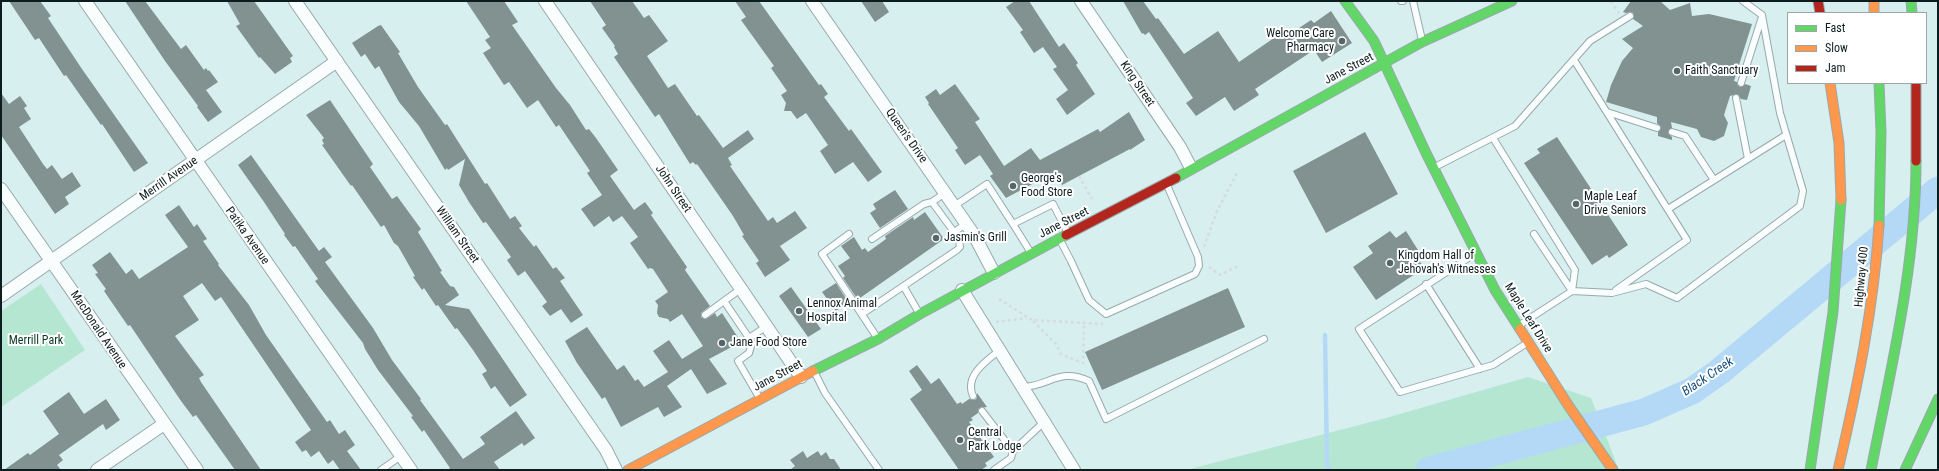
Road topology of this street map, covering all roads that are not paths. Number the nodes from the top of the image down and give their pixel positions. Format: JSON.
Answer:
{"nodes":[{"id":1,"x":84,"y":1,"type":"edge"},
{"id":2,"x":295,"y":1,"type":"edge"},
{"id":3,"x":545,"y":1,"type":"edge"},
{"id":4,"x":812,"y":1,"type":"edge"},
{"id":5,"x":1081,"y":1,"type":"edge"},
{"id":6,"x":1345,"y":1,"type":"edge"},
{"id":7,"x":1413,"y":1,"type":"edge"},
{"id":8,"x":1511,"y":1,"type":"edge"},
{"id":9,"x":1743,"y":1,"type":"edge"},
{"id":10,"x":1818,"y":1,"type":"edge"},
{"id":11,"x":1874,"y":1,"type":"edge"},
{"id":12,"x":1911,"y":1,"type":"edge"},
{"id":13,"x":1820,"y":12,"type":"edge"},
{"id":14,"x":1874,"y":12,"type":"edge"},
{"id":15,"x":1912,"y":12,"type":"edge"},
{"id":16,"x":1762,"y":15,"type":"junction"},
{"id":17,"x":1630,"y":16,"type":"dead end"},
{"id":18,"x":1422,"y":42,"type":"junction"},
{"id":19,"x":1574,"y":60,"type":"junction"},
{"id":20,"x":337,"y":61,"type":"junction"},
{"id":21,"x":1385,"y":64,"type":"junction"},
{"id":22,"x":1741,"y":83,"type":"dead end"},
{"id":23,"x":1830,"y":84,"type":"edge"},
{"id":24,"x":1879,"y":84,"type":"edge"},
{"id":25,"x":1916,"y":84,"type":"edge"},
{"id":26,"x":1736,"y":98,"type":"dead end"},
{"id":27,"x":1607,"y":112,"type":"junction"},
{"id":28,"x":1657,"y":128,"type":"dead end"},
{"id":29,"x":1672,"y":132,"type":"dead end"},
{"id":30,"x":1786,"y":135,"type":"junction"},
{"id":31,"x":1493,"y":138,"type":"junction"},
{"id":32,"x":1748,"y":159,"type":"junction"},
{"id":33,"x":195,"y":161,"type":"junction"},
{"id":34,"x":1191,"y":168,"type":"junction"},
{"id":35,"x":1433,"y":168,"type":"junction"},
{"id":36,"x":1714,"y":180,"type":"junction"},
{"id":37,"x":1166,"y":183,"type":"junction"},
{"id":38,"x":1,"y":189,"type":"edge"},
{"id":39,"x":945,"y":193,"type":"junction"},
{"id":40,"x":932,"y":202,"type":"junction"},
{"id":41,"x":954,"y":206,"type":"junction"},
{"id":42,"x":1668,"y":209,"type":"junction"},
{"id":43,"x":966,"y":224,"type":"junction"},
{"id":44,"x":1014,"y":224,"type":"junction"},
{"id":45,"x":954,"y":232,"type":"junction"},
{"id":46,"x":849,"y":234,"type":"dead end"},
{"id":47,"x":1069,"y":234,"type":"junction"},
{"id":48,"x":1534,"y":234,"type":"dead end"},
{"id":49,"x":872,"y":239,"type":"dead end"},
{"id":50,"x":1059,"y":239,"type":"junction"},
{"id":51,"x":1476,"y":252,"type":"junction"},
{"id":52,"x":1031,"y":253,"type":"junction"},
{"id":53,"x":51,"y":261,"type":"junction"},
{"id":54,"x":994,"y":273,"type":"junction"},
{"id":55,"x":1426,"y":284,"type":"junction"},
{"id":56,"x":904,"y":287,"type":"junction"},
{"id":57,"x":742,"y":288,"type":"junction"},
{"id":58,"x":962,"y":290,"type":"junction"},
{"id":59,"x":1572,"y":291,"type":"junction"},
{"id":60,"x":1612,"y":293,"type":"junction"},
{"id":61,"x":1,"y":296,"type":"edge"},
{"id":62,"x":724,"y":301,"type":"junction"},
{"id":63,"x":862,"y":314,"type":"junction"},
{"id":64,"x":920,"y":314,"type":"junction"},
{"id":65,"x":705,"y":315,"type":"dead end"},
{"id":66,"x":767,"y":326,"type":"junction"},
{"id":67,"x":1518,"y":326,"type":"junction"},
{"id":68,"x":749,"y":338,"type":"junction"},
{"id":69,"x":878,"y":339,"type":"junction"},
{"id":70,"x":1264,"y":339,"type":"dead end"},
{"id":71,"x":1528,"y":342,"type":"junction"},
{"id":72,"x":1000,"y":350,"type":"junction"},
{"id":73,"x":1480,"y":369,"type":"junction"},
{"id":74,"x":814,"y":371,"type":"junction"},
{"id":75,"x":801,"y":377,"type":"junction"},
{"id":76,"x":1023,"y":387,"type":"junction"},
{"id":77,"x":973,"y":396,"type":"dead end"},
{"id":78,"x":760,"y":399,"type":"junction"},
{"id":79,"x":1938,"y":399,"type":"edge"},
{"id":80,"x":982,"y":411,"type":"dead end"},
{"id":81,"x":1044,"y":422,"type":"junction"},
{"id":82,"x":164,"y":424,"type":"junction"},
{"id":83,"x":1013,"y":450,"type":"junction"},
{"id":84,"x":401,"y":456,"type":"junction"},
{"id":85,"x":1611,"y":467,"type":"edge"},
{"id":86,"x":97,"y":470,"type":"edge"},
{"id":87,"x":196,"y":470,"type":"edge"},
{"id":88,"x":381,"y":470,"type":"edge"},
{"id":89,"x":411,"y":470,"type":"edge"},
{"id":90,"x":616,"y":470,"type":"edge"},
{"id":91,"x":628,"y":470,"type":"edge"},
{"id":92,"x":879,"y":470,"type":"edge"},
{"id":93,"x":994,"y":470,"type":"edge"},
{"id":94,"x":1074,"y":470,"type":"edge"},
{"id":95,"x":1810,"y":470,"type":"edge"},
{"id":96,"x":1838,"y":470,"type":"edge"},
{"id":97,"x":1872,"y":470,"type":"edge"},
{"id":98,"x":1905,"y":470,"type":"edge"}],
"edges":[{"from":1,"to":33,"type":"street","name":"Patika Avenue"},
{"from":2,"to":20,"type":"street","name":"William Street"},
{"from":3,"to":57,"type":"street","name":"John Street"},
{"from":4,"to":39,"type":"street","name":"Queen's Drive"},
{"from":5,"to":34,"type":"street","name":"King Street"},
{"from":6,"to":21,"type":"main road","name":"Maple Leaf Drive"},
{"from":7,"to":18,"type":"lane"},
{"from":8,"to":18,"type":"main road","name":"Jane Street"},
{"from":9,"to":16,"type":"lane"},
{"from":10,"to":13,"type":"main road"},
{"from":11,"to":14,"type":"main road"},
{"from":12,"to":15,"type":"main road"},
{"from":16,"to":22,"type":"lane"},
{"from":16,"to":30,"type":"lane"},
{"from":17,"to":19,"type":"lane"},
{"from":18,"to":21,"type":"main road","name":"Jane Street"},
{"from":19,"to":27,"type":"lane"},
{"from":19,"to":31,"type":"lane"},
{"from":20,"to":33,"type":"street","name":"Merrill Avenue"},
{"from":20,"to":90,"type":"street","name":"William Street"},
{"from":21,"to":34,"type":"main road","name":"Jane Street"},
{"from":21,"to":35,"type":"main road","name":"Maple Leaf Drive"},
{"from":23,"to":95,"type":"main road"},
{"from":24,"to":96,"type":"main road","name":"Highway 400"},
{"from":25,"to":97,"type":"main road"},
{"from":26,"to":32,"type":"lane"},
{"from":27,"to":28,"type":"lane"},
{"from":27,"to":42,"type":"lane"},
{"from":29,"to":36,"type":"lane"},
{"from":30,"to":32,"type":"lane"},
{"from":30,"to":60,"type":"lane"},
{"from":31,"to":35,"type":"lane"},
{"from":31,"to":59,"type":"lane"},
{"from":32,"to":36,"type":"lane"},
{"from":33,"to":53,"type":"street","name":"Merrill Avenue"},
{"from":33,"to":84,"type":"street","name":"Patika Avenue"},
{"from":34,"to":37,"type":"main road","name":"Jane Street"},
{"from":35,"to":51,"type":"main road","name":"Maple Leaf Drive"},
{"from":36,"to":42,"type":"lane"},
{"from":37,"to":47,"type":"main road","name":"Jane Street"},
{"from":37,"to":50,"type":"lane"},
{"from":38,"to":53,"type":"street","name":"MacDonald Avenue"},
{"from":39,"to":40,"type":"lane"},
{"from":39,"to":41,"type":"street","name":"Queen's Drive"},
{"from":40,"to":45,"type":"lane"},
{"from":40,"to":49,"type":"lane"},
{"from":41,"to":43,"type":"street","name":"Queen's Drive"},
{"from":41,"to":44,"type":"lane"},
{"from":42,"to":60,"type":"lane"},
{"from":43,"to":45,"type":"lane"},
{"from":43,"to":54,"type":"street","name":"Queen's Drive"},
{"from":44,"to":47,"type":"lane"},
{"from":44,"to":52,"type":"lane"},
{"from":45,"to":56,"type":"lane"},
{"from":46,"to":63,"type":"lane"},
{"from":47,"to":50,"type":"main road","name":"Jane Street"},
{"from":48,"to":59,"type":"lane"},
{"from":50,"to":52,"type":"main road","name":"Jane Street"},
{"from":51,"to":55,"type":"lane"},
{"from":51,"to":67,"type":"main road","name":"Maple Leaf Drive"},
{"from":52,"to":54,"type":"main road","name":"Jane Street"},
{"from":53,"to":61,"type":"street","name":"Merrill Avenue"},
{"from":53,"to":82,"type":"street","name":"MacDonald Avenue"},
{"from":54,"to":58,"type":"main road","name":"Jane Street"},
{"from":55,"to":73,"type":"lane"},
{"from":55,"to":73,"type":"lane"},
{"from":56,"to":63,"type":"lane"},
{"from":56,"to":64,"type":"lane"},
{"from":57,"to":62,"type":"lane"},
{"from":57,"to":66,"type":"street","name":"John Street"},
{"from":58,"to":64,"type":"main road","name":"Jane Street"},
{"from":58,"to":72,"type":"street"},
{"from":59,"to":60,"type":"lane"},
{"from":59,"to":67,"type":"lane"},
{"from":62,"to":65,"type":"lane"},
{"from":62,"to":68,"type":"lane"},
{"from":63,"to":69,"type":"lane"},
{"from":64,"to":69,"type":"main road","name":"Jane Street"},
{"from":66,"to":68,"type":"lane"},
{"from":66,"to":75,"type":"street","name":"John Street"},
{"from":67,"to":71,"type":"main road","name":"Maple Leaf Drive"},
{"from":68,"to":78,"type":"lane"},
{"from":69,"to":74,"type":"main road","name":"Jane Street"},
{"from":70,"to":76,"type":"lane"},
{"from":71,"to":73,"type":"lane"},
{"from":71,"to":85,"type":"main road","name":"Maple Leaf Drive"},
{"from":72,"to":76,"type":"street"},
{"from":72,"to":77,"type":"lane"},
{"from":74,"to":75,"type":"main road","name":"Jane Street"},
{"from":74,"to":92,"type":"lane"},
{"from":75,"to":78,"type":"main road","name":"Jane Street"},
{"from":76,"to":81,"type":"street"},
{"from":78,"to":91,"type":"main road","name":"Jane Street"},
{"from":79,"to":98,"type":"main road"},
{"from":80,"to":83,"type":"lane"},
{"from":81,"to":83,"type":"lane"},
{"from":81,"to":94,"type":"street"},
{"from":82,"to":86,"type":"street"},
{"from":82,"to":87,"type":"street","name":"MacDonald Avenue"},
{"from":83,"to":93,"type":"lane"},
{"from":84,"to":88,"type":"lane"},
{"from":84,"to":89,"type":"street","name":"Patika Avenue"}]}
